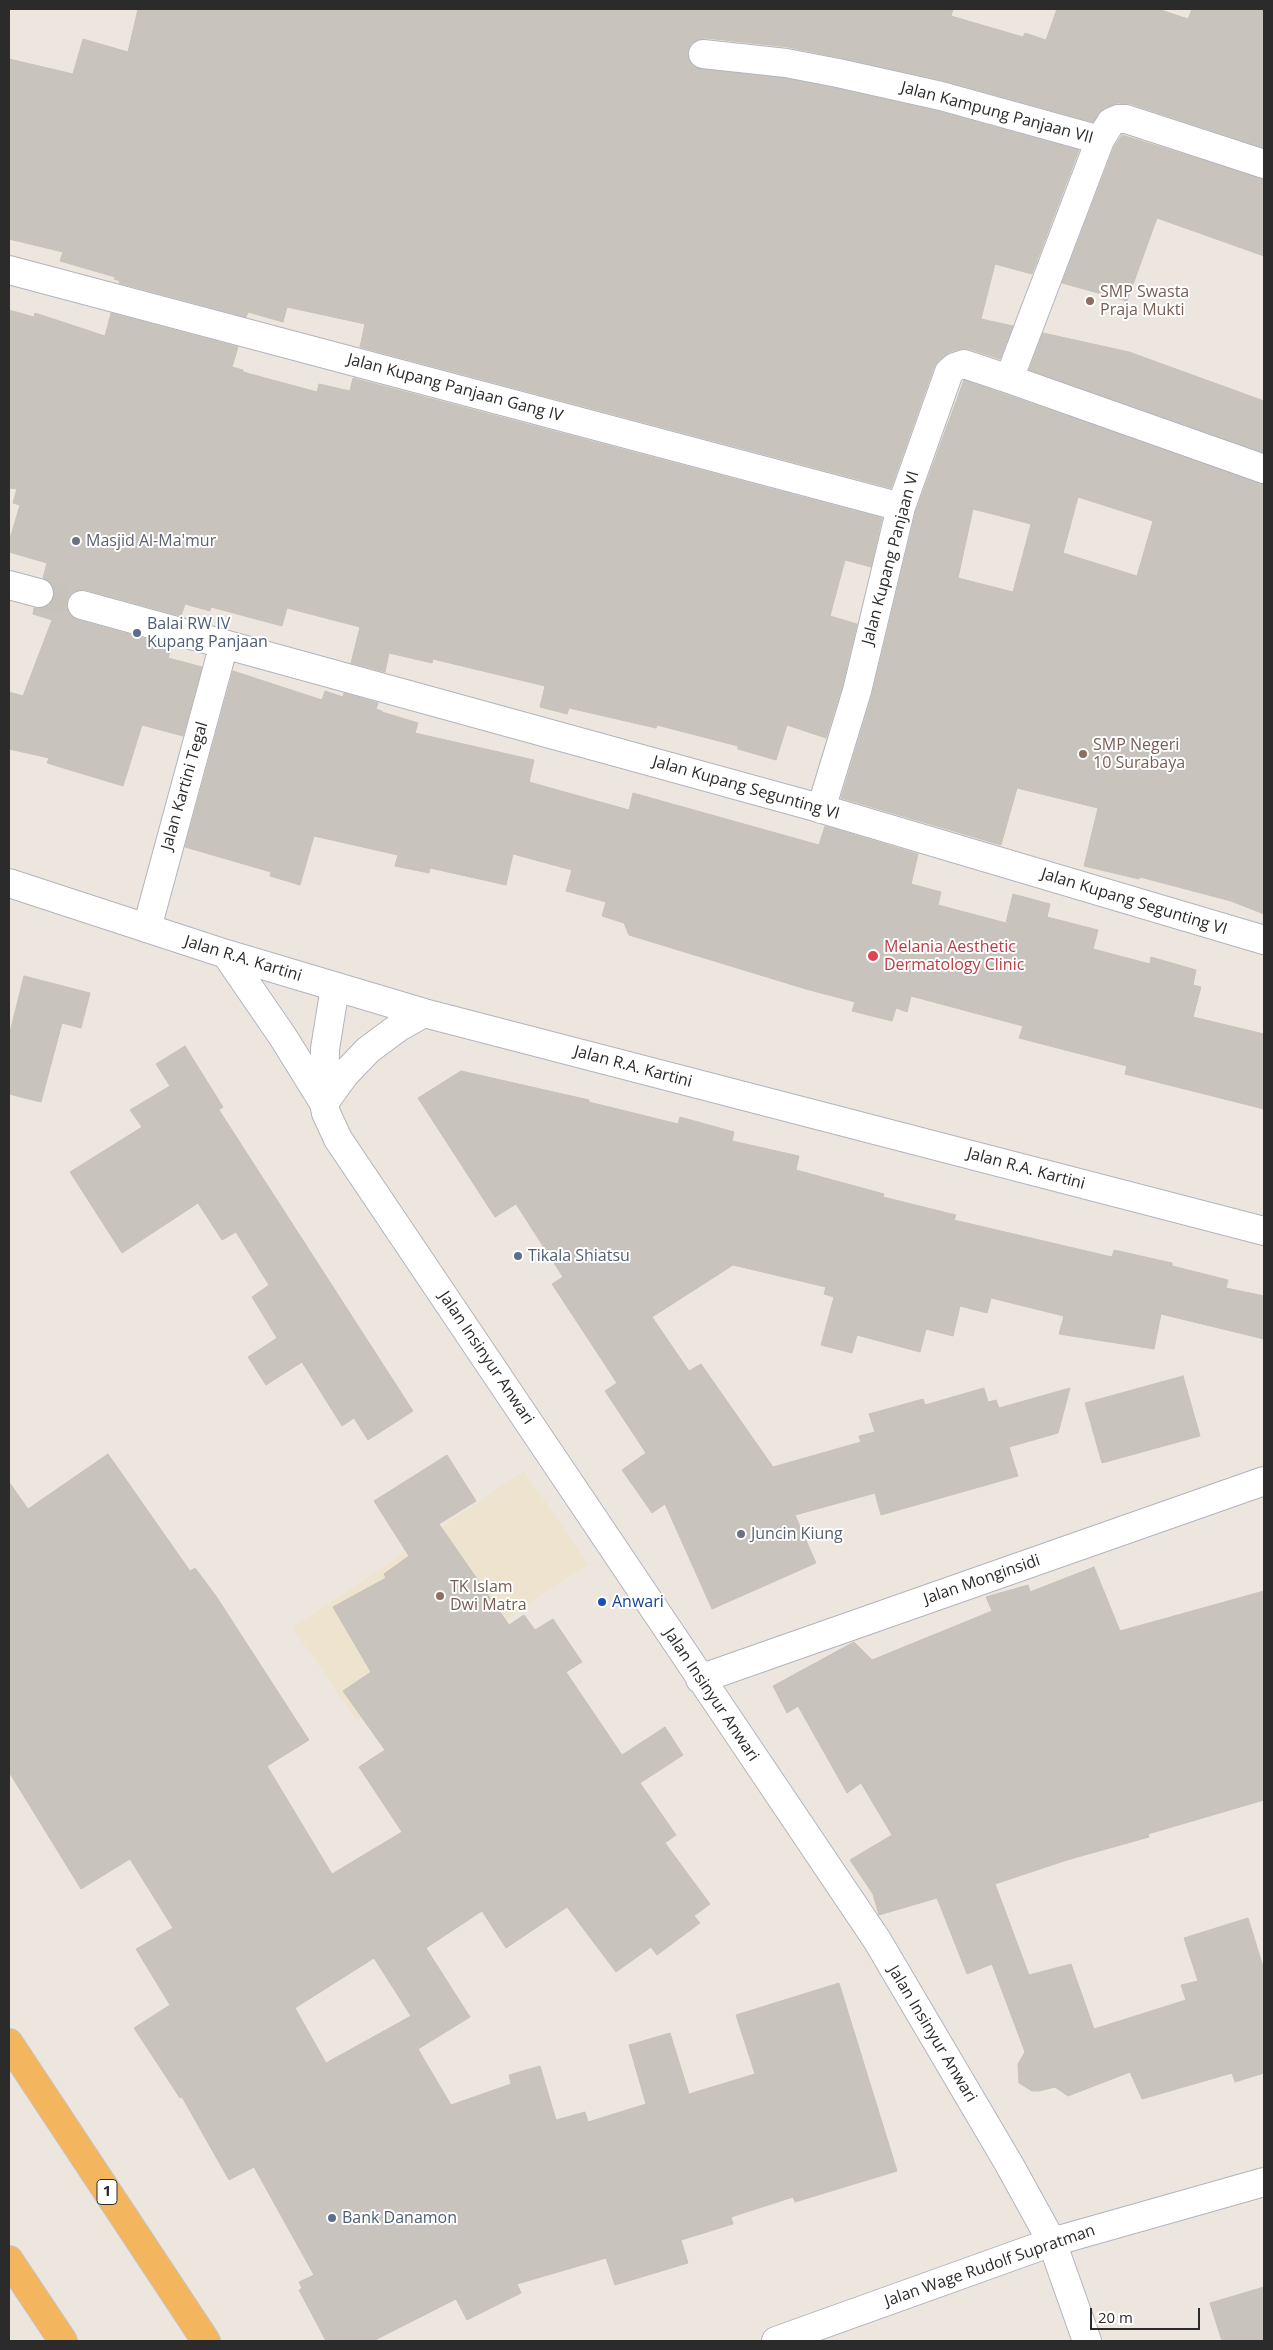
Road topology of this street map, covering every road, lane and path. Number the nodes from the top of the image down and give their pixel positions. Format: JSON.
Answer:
{"nodes":[{"id":1,"x":703,"y":54,"type":"dead end"},
{"id":2,"x":1100,"y":140,"type":"junction"},
{"id":3,"x":1264,"y":164,"type":"edge"},
{"id":4,"x":9,"y":270,"type":"edge"},
{"id":5,"x":1009,"y":379,"type":"junction"},
{"id":6,"x":1264,"y":469,"type":"edge"},
{"id":7,"x":901,"y":506,"type":"junction"},
{"id":8,"x":9,"y":585,"type":"edge"},
{"id":9,"x":39,"y":593,"type":"tunnel mouth"},
{"id":10,"x":82,"y":605,"type":"tunnel mouth"},
{"id":11,"x":224,"y":644,"type":"junction"},
{"id":12,"x":821,"y":808,"type":"junction"},
{"id":13,"x":9,"y":883,"type":"edge"},
{"id":14,"x":147,"y":928,"type":"junction"},
{"id":15,"x":1264,"y":940,"type":"edge"},
{"id":16,"x":226,"y":954,"type":"junction"},
{"id":17,"x":335,"y":987,"type":"junction"},
{"id":18,"x":424,"y":1013,"type":"junction"},
{"id":19,"x":324,"y":1103,"type":"junction"},
{"id":20,"x":1264,"y":1231,"type":"edge"},
{"id":21,"x":1264,"y":1481,"type":"edge"},
{"id":22,"x":700,"y":1679,"type":"junction"},
{"id":23,"x":9,"y":2043,"type":"edge"},
{"id":24,"x":1264,"y":2182,"type":"edge"},
{"id":25,"x":1052,"y":2242,"type":"junction"},
{"id":26,"x":9,"y":2260,"type":"edge"},
{"id":27,"x":63,"y":2341,"type":"edge"},
{"id":28,"x":206,"y":2341,"type":"edge"},
{"id":29,"x":776,"y":2341,"type":"edge"},
{"id":30,"x":1087,"y":2341,"type":"edge"}],
"edges":[{"from":1,"to":2,"type":"street","name":"Jalan Kampung Panjaan VII"},
{"from":2,"to":3,"type":"street"},
{"from":2,"to":5,"type":"street","name":"Jalan Kampung Panjaan VII"},
{"from":4,"to":7,"type":"street","name":"Jalan Kupang Panjaan Gang IV"},
{"from":5,"to":6,"type":"street","name":"Jalan Kupang Panjaan VI"},
{"from":5,"to":7,"type":"street","name":"Jalan Kupang Panjaan VI"},
{"from":7,"to":12,"type":"street","name":"Jalan Kupang Panjaan VI"},
{"from":8,"to":9,"type":"street"},
{"from":10,"to":11,"type":"street","name":"Jalan Kupang Segunting VI"},
{"from":11,"to":12,"type":"street","name":"Jalan Kupang Segunting VI"},
{"from":11,"to":14,"type":"street","name":"Jalan Kartini Tegal"},
{"from":12,"to":15,"type":"street","name":"Jalan Kupang Segunting VI"},
{"from":13,"to":14,"type":"street","name":"Jalan R.A. Kartini"},
{"from":14,"to":16,"type":"street","name":"Jalan R.A. Kartini"},
{"from":16,"to":17,"type":"street","name":"Jalan R.A. Kartini"},
{"from":16,"to":19,"type":"street"},
{"from":17,"to":18,"type":"street","name":"Jalan R.A. Kartini"},
{"from":17,"to":19,"type":"street","name":"Jalan Insinyur Anwari"},
{"from":18,"to":19,"type":"street"},
{"from":18,"to":20,"type":"street","name":"Jalan R.A. Kartini"},
{"from":19,"to":22,"type":"street","name":"Jalan Insinyur Anwari"},
{"from":21,"to":22,"type":"street","name":"Jalan Monginsidi"},
{"from":22,"to":25,"type":"street","name":"Jalan Insinyur Anwari"},
{"from":23,"to":28,"type":"highway","number":"1"},
{"from":24,"to":25,"type":"street","name":"Jalan Wage Rudolf Supratman"},
{"from":25,"to":29,"type":"street","name":"Jalan Wage Rudolf Supratman"},
{"from":25,"to":30,"type":"street","name":"Jalan Insinyur Anwari"},
{"from":26,"to":27,"type":"highway"}]}
